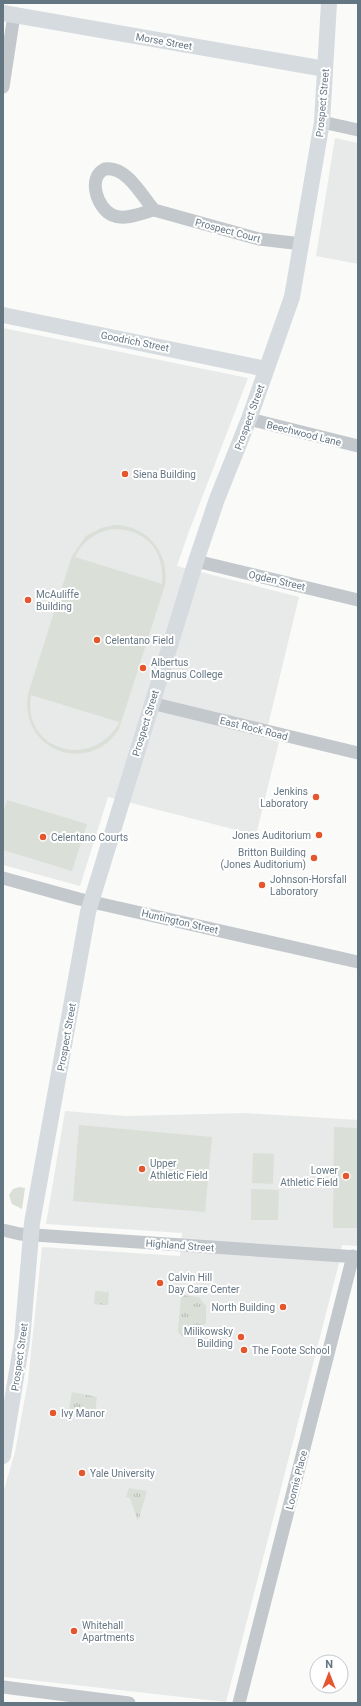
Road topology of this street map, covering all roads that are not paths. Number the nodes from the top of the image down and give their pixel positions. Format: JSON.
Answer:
{"nodes":[{"id":1,"x":329,"y":3,"type":"edge"},
{"id":2,"x":8,"y":14,"type":"edge"},
{"id":3,"x":325,"y":69,"type":"junction"},
{"id":4,"x":3,"y":87,"type":"edge"},
{"id":5,"x":322,"y":122,"type":"junction"},
{"id":6,"x":358,"y":130,"type":"edge"},
{"id":7,"x":154,"y":210,"type":"junction"},
{"id":8,"x":302,"y":244,"type":"junction"},
{"id":9,"x":3,"y":315,"type":"edge"},
{"id":10,"x":266,"y":369,"type":"junction"},
{"id":11,"x":250,"y":419,"type":"junction"},
{"id":12,"x":358,"y":446,"type":"edge"},
{"id":13,"x":196,"y":561,"type":"junction"},
{"id":14,"x":358,"y":600,"type":"edge"},
{"id":15,"x":151,"y":703,"type":"junction"},
{"id":16,"x":358,"y":753,"type":"edge"},
{"id":17,"x":3,"y":878,"type":"edge"},
{"id":18,"x":92,"y":901,"type":"junction"},
{"id":19,"x":358,"y":962,"type":"edge"},
{"id":20,"x":3,"y":1230,"type":"edge"},
{"id":21,"x":31,"y":1234,"type":"junction"},
{"id":22,"x":356,"y":1257,"type":"edge"},
{"id":23,"x":3,"y":1456,"type":"edge"},
{"id":24,"x":3,"y":1687,"type":"edge"},
{"id":25,"x":130,"y":1703,"type":"edge"},
{"id":26,"x":240,"y":1703,"type":"edge"}],
"edges":[{"from":1,"to":3,"type":"main road","name":"Prospect Street"},
{"from":2,"to":3,"type":"main road","name":"Morse Street"},
{"from":2,"to":4,"type":"street"},
{"from":3,"to":5,"type":"main road","name":"Prospect Street"},
{"from":5,"to":6,"type":"street"},
{"from":5,"to":8,"type":"main road","name":"Prospect Street"},
{"from":7,"to":7,"type":"street"},
{"from":7,"to":8,"type":"street","name":"Prospect Court"},
{"from":8,"to":10,"type":"main road","name":"Prospect Street"},
{"from":9,"to":10,"type":"main road","name":"Goodrich Street"},
{"from":10,"to":11,"type":"main road","name":"Prospect Street"},
{"from":11,"to":12,"type":"street","name":"Beechwood Lane"},
{"from":11,"to":13,"type":"main road","name":"Prospect Street"},
{"from":13,"to":14,"type":"street","name":"Ogden Street"},
{"from":13,"to":15,"type":"main road","name":"Prospect Street"},
{"from":15,"to":16,"type":"street","name":"East Rock Road"},
{"from":15,"to":18,"type":"main road","name":"Prospect Street"},
{"from":17,"to":18,"type":"street","name":"Huntington Street"},
{"from":18,"to":19,"type":"street","name":"Huntington Street"},
{"from":18,"to":21,"type":"main road","name":"Prospect Street"},
{"from":20,"to":21,"type":"street","name":"Highland Street"},
{"from":21,"to":22,"type":"street","name":"Highland Street"},
{"from":21,"to":23,"type":"main road","name":"Prospect Street"},
{"from":22,"to":26,"type":"street","name":"Loomis Place"},
{"from":24,"to":25,"type":"street"}]}
